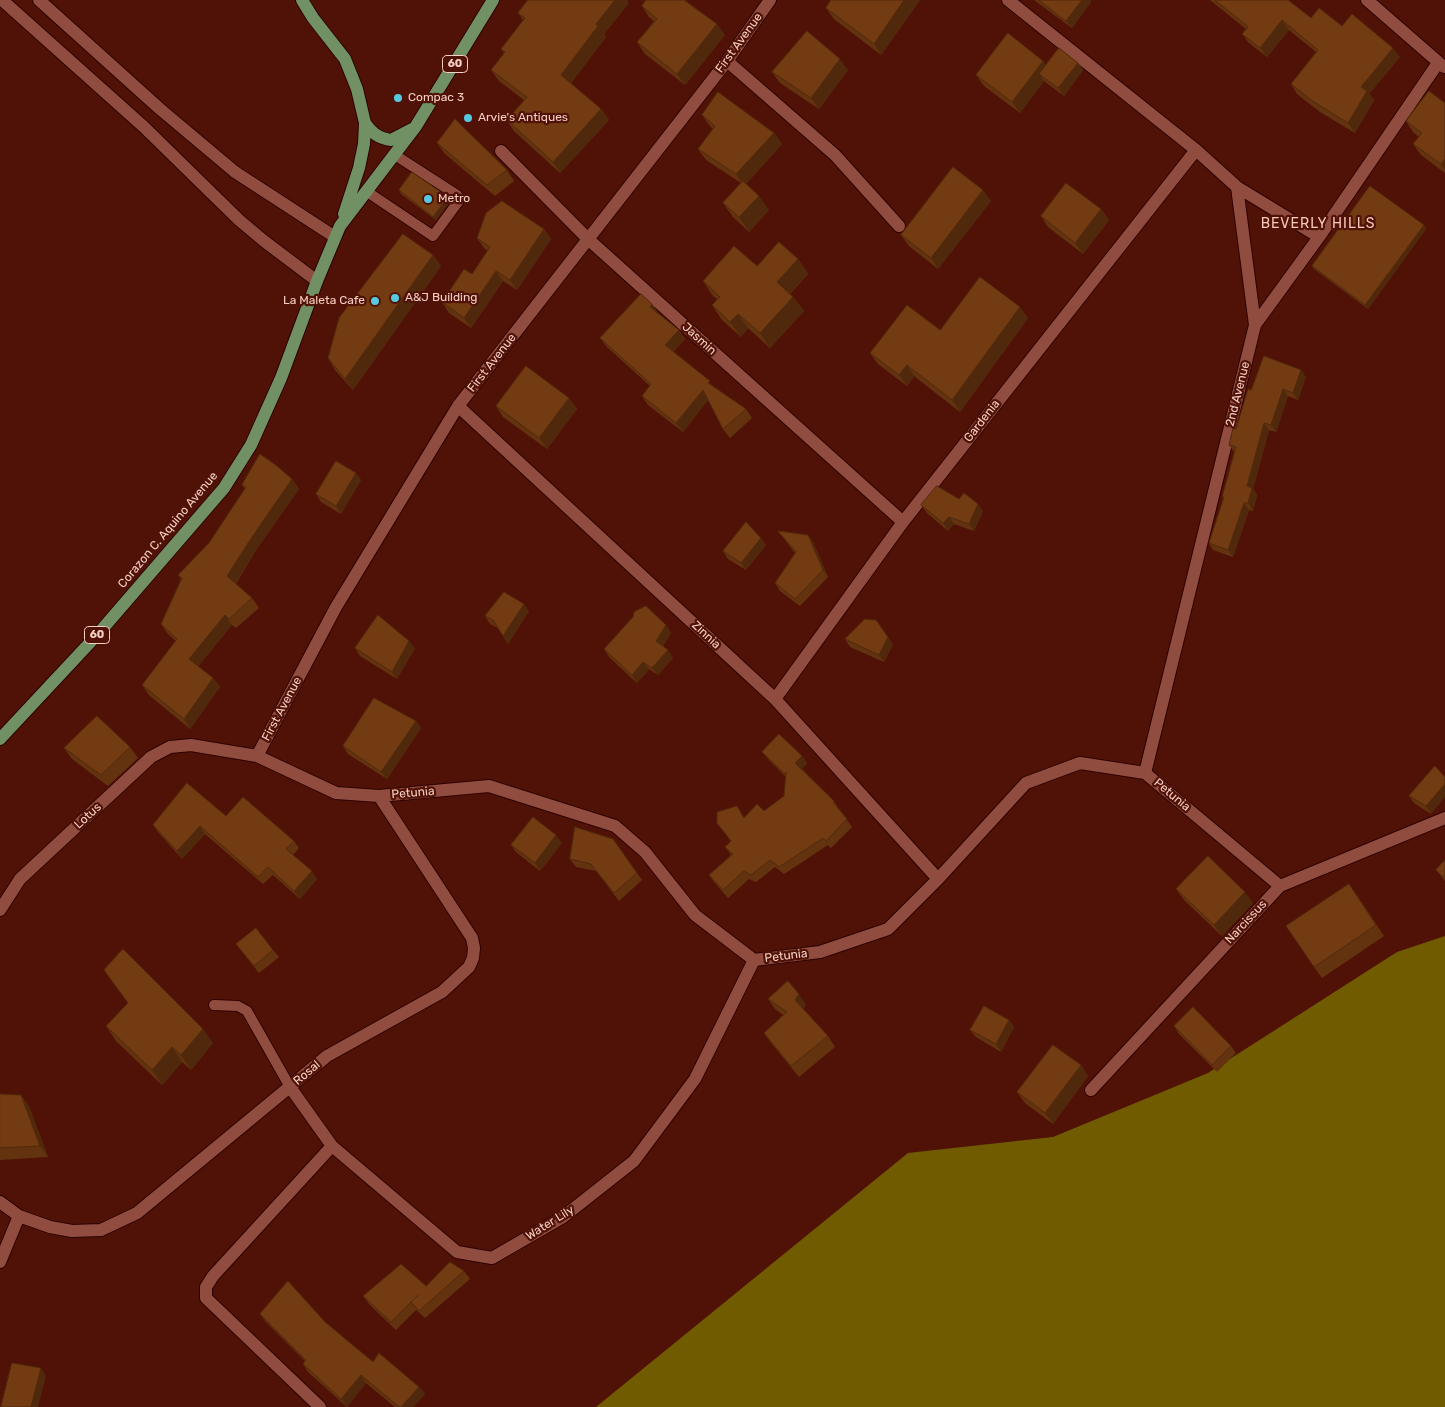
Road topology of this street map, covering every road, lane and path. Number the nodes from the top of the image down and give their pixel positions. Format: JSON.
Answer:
{"nodes":[{"id":1,"x":2,"y":0,"type":"edge"},
{"id":2,"x":38,"y":0,"type":"edge"},
{"id":3,"x":302,"y":0,"type":"edge"},
{"id":4,"x":493,"y":0,"type":"edge"},
{"id":5,"x":770,"y":0,"type":"edge"},
{"id":6,"x":1008,"y":0,"type":"edge"},
{"id":7,"x":1367,"y":0,"type":"edge"},
{"id":8,"x":727,"y":61,"type":"junction"},
{"id":9,"x":1442,"y":65,"type":"edge"},
{"id":10,"x":365,"y":123,"type":"junction"},
{"id":11,"x":416,"y":126,"type":"junction"},
{"id":12,"x":1196,"y":150,"type":"junction"},
{"id":13,"x":501,"y":151,"type":"dead end"},
{"id":14,"x":395,"y":155,"type":"junction"},
{"id":15,"x":1237,"y":187,"type":"junction"},
{"id":16,"x":366,"y":191,"type":"junction"},
{"id":17,"x":899,"y":226,"type":"dead end"},
{"id":18,"x":338,"y":231,"type":"junction"},
{"id":19,"x":1319,"y":237,"type":"junction"},
{"id":20,"x":588,"y":239,"type":"junction"},
{"id":21,"x":317,"y":281,"type":"junction"},
{"id":22,"x":1255,"y":325,"type":"junction"},
{"id":23,"x":458,"y":406,"type":"junction"},
{"id":24,"x":903,"y":522,"type":"junction"},
{"id":25,"x":776,"y":699,"type":"junction"},
{"id":26,"x":0,"y":739,"type":"edge"},
{"id":27,"x":191,"y":745,"type":"joint"},
{"id":28,"x":257,"y":756,"type":"junction"},
{"id":29,"x":1146,"y":773,"type":"junction"},
{"id":30,"x":379,"y":796,"type":"junction"},
{"id":31,"x":1445,"y":818,"type":"edge"},
{"id":32,"x":938,"y":879,"type":"junction"},
{"id":33,"x":1280,"y":886,"type":"junction"},
{"id":34,"x":0,"y":910,"type":"edge"},
{"id":35,"x":754,"y":960,"type":"junction"},
{"id":36,"x":214,"y":1005,"type":"dead end"},
{"id":37,"x":290,"y":1087,"type":"junction"},
{"id":38,"x":1091,"y":1090,"type":"dead end"},
{"id":39,"x":332,"y":1146,"type":"junction"},
{"id":40,"x":0,"y":1202,"type":"edge"},
{"id":41,"x":19,"y":1216,"type":"junction"},
{"id":42,"x":0,"y":1262,"type":"edge"},
{"id":43,"x":320,"y":1407,"type":"edge"}],
"edges":[{"from":1,"to":21,"type":"street"},
{"from":2,"to":18,"type":"street"},
{"from":3,"to":10,"type":"main road","number":"60"},
{"from":4,"to":11,"type":"main road","name":"Corazon C. Aquino Avenue","number":"60"},
{"from":5,"to":8,"type":"street","name":"First Avenue"},
{"from":6,"to":12,"type":"street"},
{"from":7,"to":9,"type":"street"},
{"from":8,"to":17,"type":"street"},
{"from":8,"to":20,"type":"street","name":"First Avenue"},
{"from":9,"to":19,"type":"street","name":"2nd Avenue"},
{"from":10,"to":11,"type":"main road"},
{"from":10,"to":18,"type":"main road","number":"60"},
{"from":11,"to":14,"type":"main road","name":"Corazon C. Aquino Avenue","number":"60"},
{"from":12,"to":15,"type":"street"},
{"from":12,"to":24,"type":"street","name":"Gardenia"},
{"from":13,"to":20,"type":"street","name":"Jasmin"},
{"from":14,"to":16,"type":"main road","name":"Corazon C. Aquino Avenue","number":"60"},
{"from":14,"to":16,"type":"lane"},
{"from":15,"to":19,"type":"street"},
{"from":15,"to":22,"type":"street"},
{"from":16,"to":18,"type":"main road","name":"Corazon C. Aquino Avenue","number":"60"},
{"from":18,"to":21,"type":"main road","name":"Corazon C. Aquino Avenue","number":"60"},
{"from":19,"to":22,"type":"street","name":"2nd Avenue"},
{"from":20,"to":23,"type":"street","name":"First Avenue"},
{"from":20,"to":24,"type":"street","name":"Jasmin"},
{"from":21,"to":26,"type":"main road","name":"Corazon C. Aquino Avenue","number":"60"},
{"from":22,"to":29,"type":"street","name":"2nd Avenue"},
{"from":23,"to":25,"type":"street","name":"Zinnia"},
{"from":23,"to":28,"type":"street","name":"First Avenue"},
{"from":24,"to":25,"type":"street","name":"Gardenia"},
{"from":25,"to":32,"type":"street","name":"Zinnia"},
{"from":27,"to":28,"type":"street","name":"Petunia"},
{"from":27,"to":34,"type":"street","name":"Lotus"},
{"from":28,"to":30,"type":"street","name":"Petunia"},
{"from":29,"to":32,"type":"street","name":"Petunia"},
{"from":29,"to":33,"type":"street","name":"Petunia"},
{"from":30,"to":35,"type":"street","name":"Petunia"},
{"from":30,"to":37,"type":"street","name":"Rosal"},
{"from":31,"to":33,"type":"street","name":"Narcissus"},
{"from":32,"to":35,"type":"street","name":"Petunia"},
{"from":33,"to":38,"type":"street","name":"Narcissus"},
{"from":35,"to":39,"type":"street","name":"Water Lily"},
{"from":36,"to":37,"type":"lane"},
{"from":37,"to":39,"type":"street","name":"Water Lily"},
{"from":37,"to":41,"type":"street","name":"Rosal"},
{"from":39,"to":43,"type":"street"},
{"from":40,"to":41,"type":"street"},
{"from":41,"to":42,"type":"street"}]}
